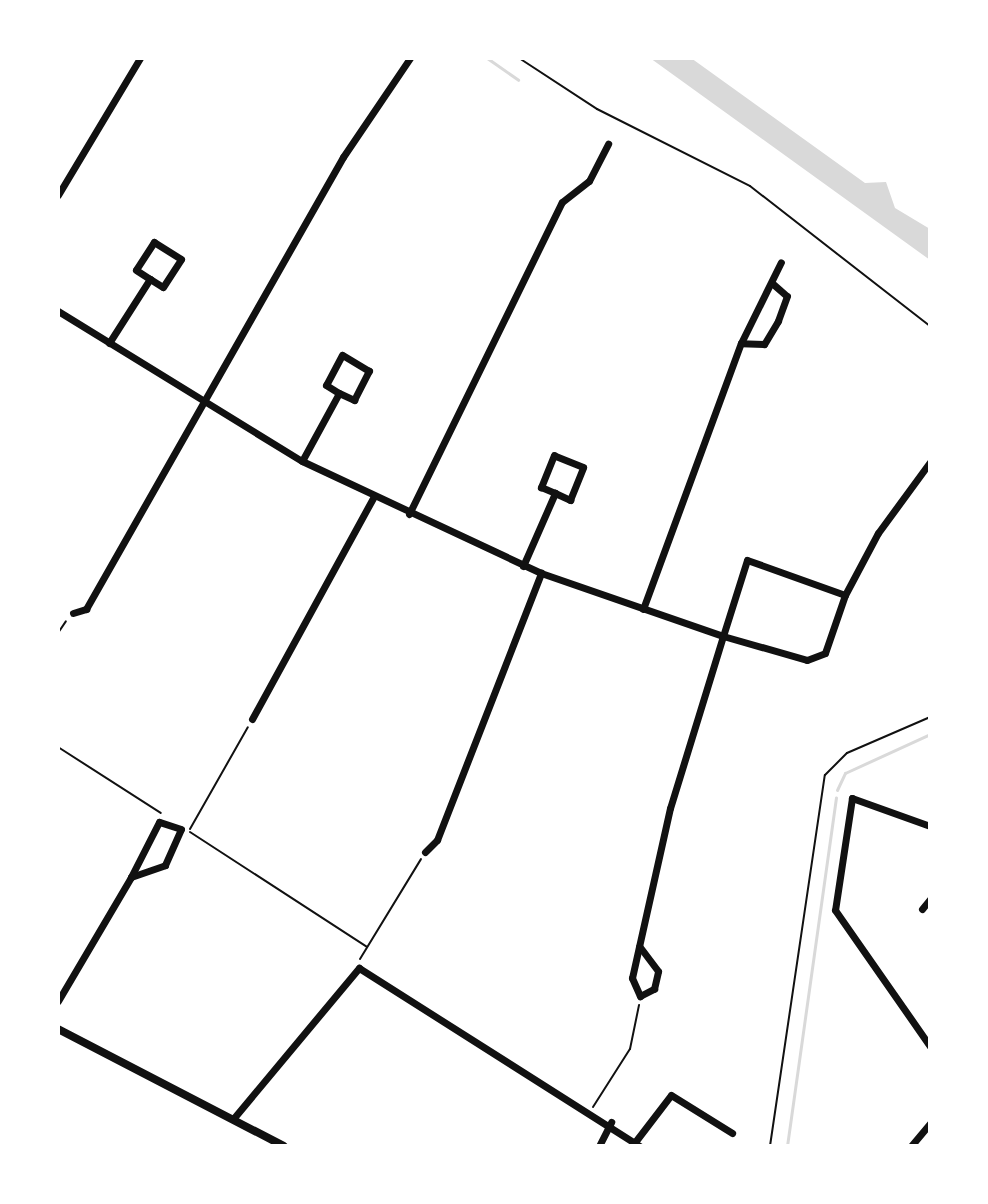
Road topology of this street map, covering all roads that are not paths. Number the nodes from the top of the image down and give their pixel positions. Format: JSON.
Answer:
{"nodes":[{"id":1,"x":140,"y":58,"type":"edge"},
{"id":2,"x":410,"y":58,"type":"edge"},
{"id":3,"x":608,"y":144,"type":"dead end"},
{"id":4,"x":58,"y":195,"type":"edge"},
{"id":5,"x":781,"y":262,"type":"dead end"},
{"id":6,"x":150,"y":279,"type":"junction"},
{"id":7,"x":773,"y":284,"type":"junction"},
{"id":8,"x":58,"y":311,"type":"edge"},
{"id":9,"x":109,"y":343,"type":"junction"},
{"id":10,"x":741,"y":343,"type":"junction"},
{"id":11,"x":339,"y":393,"type":"junction"},
{"id":12,"x":205,"y":402,"type":"junction"},
{"id":13,"x":302,"y":461,"type":"junction"},
{"id":14,"x":930,"y":462,"type":"edge"},
{"id":15,"x":555,"y":493,"type":"junction"},
{"id":16,"x":374,"y":496,"type":"junction"},
{"id":17,"x":409,"y":514,"type":"junction"},
{"id":18,"x":523,"y":566,"type":"junction"},
{"id":19,"x":541,"y":573,"type":"junction"},
{"id":20,"x":845,"y":595,"type":"junction"},
{"id":21,"x":643,"y":609,"type":"junction"},
{"id":22,"x":73,"y":613,"type":"road end"},
{"id":23,"x":723,"y":636,"type":"junction"},
{"id":24,"x":252,"y":719,"type":"road end"},
{"id":25,"x":930,"y":826,"type":"edge"},
{"id":26,"x":425,"y":852,"type":"road end"},
{"id":27,"x":131,"y":877,"type":"junction"},
{"id":28,"x":930,"y":899,"type":"edge"},
{"id":29,"x":922,"y":909,"type":"dead end"},
{"id":30,"x":639,"y":946,"type":"junction"},
{"id":31,"x":58,"y":1001,"type":"edge"},
{"id":32,"x":58,"y":1029,"type":"edge"},
{"id":33,"x":930,"y":1046,"type":"edge"},
{"id":34,"x":233,"y":1119,"type":"junction"},
{"id":35,"x":611,"y":1122,"type":"junction"},
{"id":36,"x":930,"y":1123,"type":"edge"},
{"id":37,"x":732,"y":1133,"type":"dead end"},
{"id":38,"x":919,"y":1137,"type":"junction"},
{"id":39,"x":930,"y":1138,"type":"edge"},
{"id":40,"x":638,"y":1144,"type":"edge"},
{"id":41,"x":284,"y":1146,"type":"edge"},
{"id":42,"x":599,"y":1146,"type":"edge"},
{"id":43,"x":911,"y":1146,"type":"edge"}],
"edges":[{"from":1,"to":4,"type":"street"},
{"from":2,"to":12,"type":"street"},
{"from":3,"to":17,"type":"street"},
{"from":5,"to":7,"type":"street"},
{"from":6,"to":6,"type":"street"},
{"from":6,"to":9,"type":"street"},
{"from":7,"to":10,"type":"street"},
{"from":7,"to":10,"type":"street"},
{"from":8,"to":9,"type":"street"},
{"from":9,"to":12,"type":"street"},
{"from":10,"to":21,"type":"street"},
{"from":11,"to":11,"type":"street"},
{"from":11,"to":13,"type":"street"},
{"from":12,"to":13,"type":"street"},
{"from":12,"to":22,"type":"street"},
{"from":13,"to":16,"type":"street"},
{"from":14,"to":20,"type":"street"},
{"from":15,"to":15,"type":"street"},
{"from":15,"to":18,"type":"street"},
{"from":16,"to":17,"type":"street"},
{"from":16,"to":24,"type":"street"},
{"from":17,"to":18,"type":"street"},
{"from":18,"to":19,"type":"street"},
{"from":19,"to":21,"type":"street"},
{"from":19,"to":26,"type":"street"},
{"from":20,"to":23,"type":"street"},
{"from":20,"to":23,"type":"street"},
{"from":21,"to":23,"type":"street"},
{"from":23,"to":30,"type":"street"},
{"from":25,"to":33,"type":"street"},
{"from":27,"to":27,"type":"street"},
{"from":27,"to":31,"type":"street"},
{"from":28,"to":29,"type":"street"},
{"from":30,"to":30,"type":"street"},
{"from":32,"to":34,"type":"street"},
{"from":34,"to":35,"type":"street"},
{"from":34,"to":41,"type":"street"},
{"from":35,"to":40,"type":"street"},
{"from":35,"to":42,"type":"street"},
{"from":36,"to":38,"type":"street"},
{"from":37,"to":40,"type":"street"},
{"from":38,"to":39,"type":"street"},
{"from":38,"to":43,"type":"street"}]}
